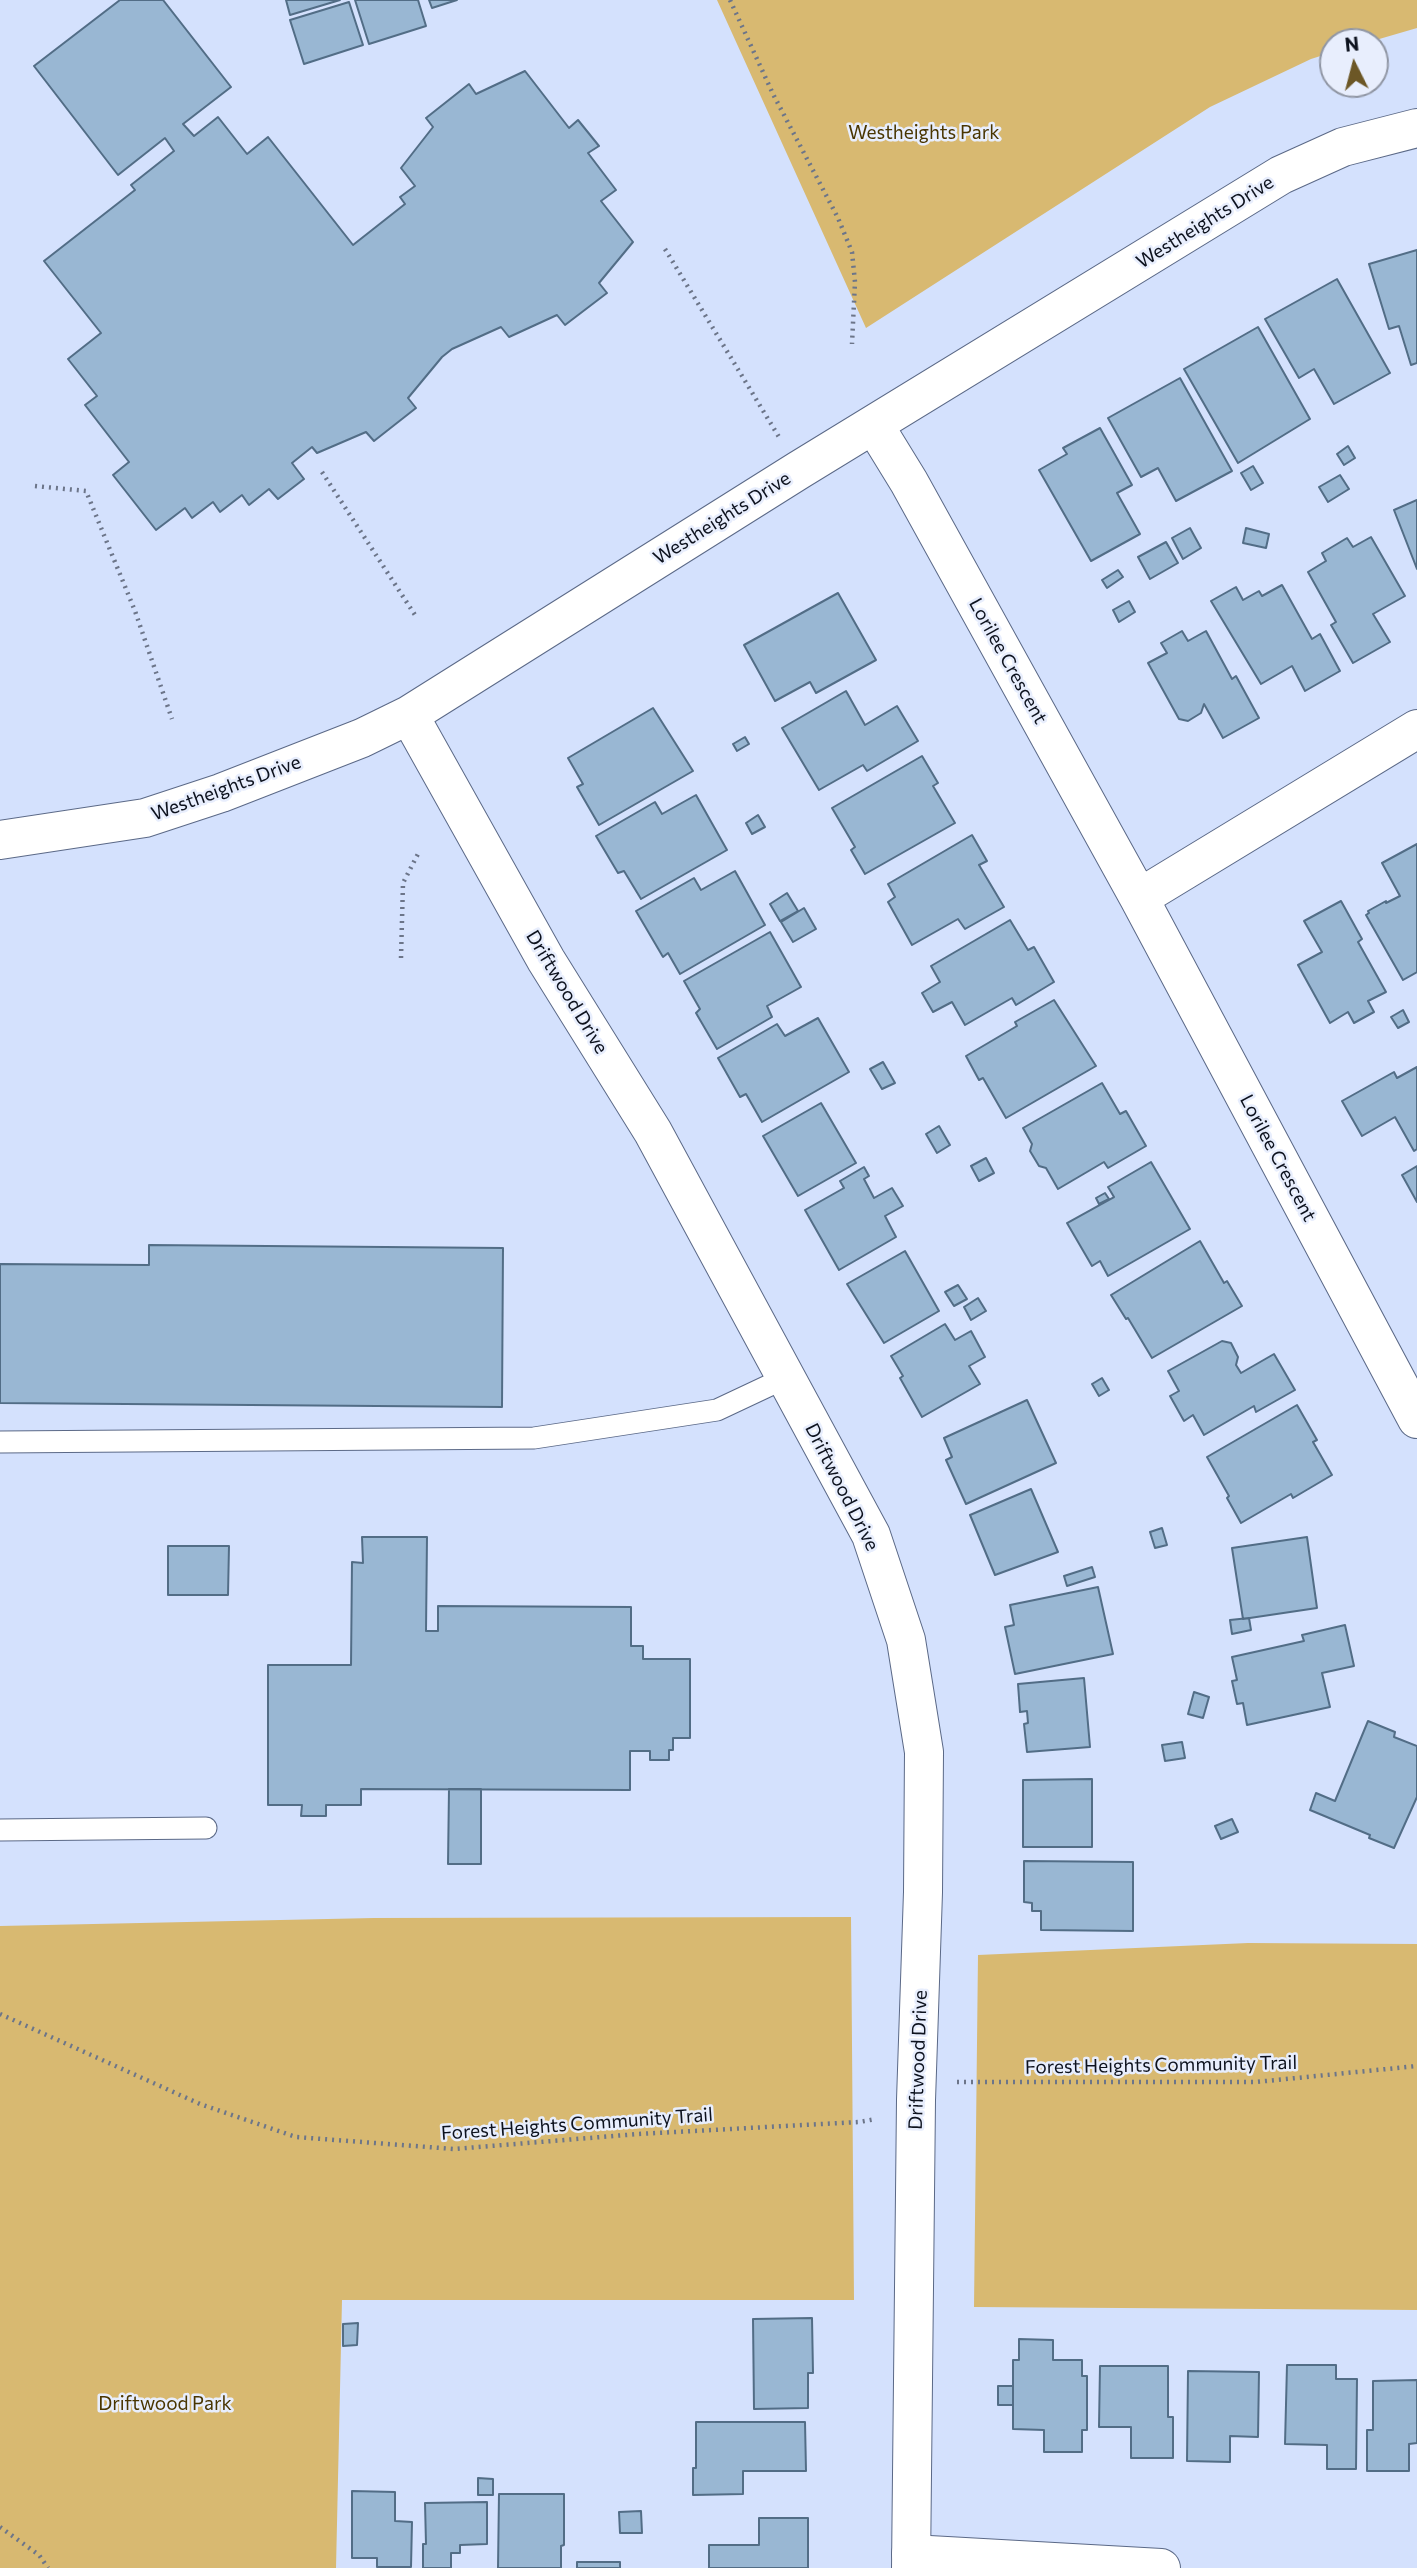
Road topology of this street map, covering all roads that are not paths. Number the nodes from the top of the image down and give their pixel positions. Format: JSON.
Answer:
{"nodes":[{"id":1,"x":1417,"y":128,"type":"edge"},
{"id":2,"x":874,"y":425,"type":"junction"},
{"id":3,"x":409,"y":715,"type":"junction"},
{"id":4,"x":1417,"y":729,"type":"edge"},
{"id":5,"x":0,"y":840,"type":"edge"},
{"id":6,"x":1139,"y":898,"type":"junction"},
{"id":7,"x":785,"y":1378,"type":"junction"},
{"id":8,"x":1417,"y":1419,"type":"edge"},
{"id":9,"x":0,"y":1442,"type":"edge"},
{"id":10,"x":206,"y":1828,"type":"dead end"},
{"id":11,"x":0,"y":1830,"type":"edge"},
{"id":12,"x":911,"y":2561,"type":"edge"},
{"id":13,"x":1161,"y":2568,"type":"edge"}],
"edges":[{"from":1,"to":2,"type":"street","name":"Westheights Drive"},
{"from":2,"to":3,"type":"street","name":"Westheights Drive"},
{"from":2,"to":6,"type":"street","name":"Lorilee Crescent"},
{"from":3,"to":5,"type":"street","name":"Westheights Drive"},
{"from":3,"to":7,"type":"street","name":"Driftwood Drive"},
{"from":4,"to":6,"type":"street"},
{"from":6,"to":8,"type":"street","name":"Lorilee Crescent"},
{"from":7,"to":9,"type":"lane"},
{"from":7,"to":12,"type":"street","name":"Driftwood Drive"},
{"from":10,"to":11,"type":"lane"},
{"from":12,"to":13,"type":"street"}]}
